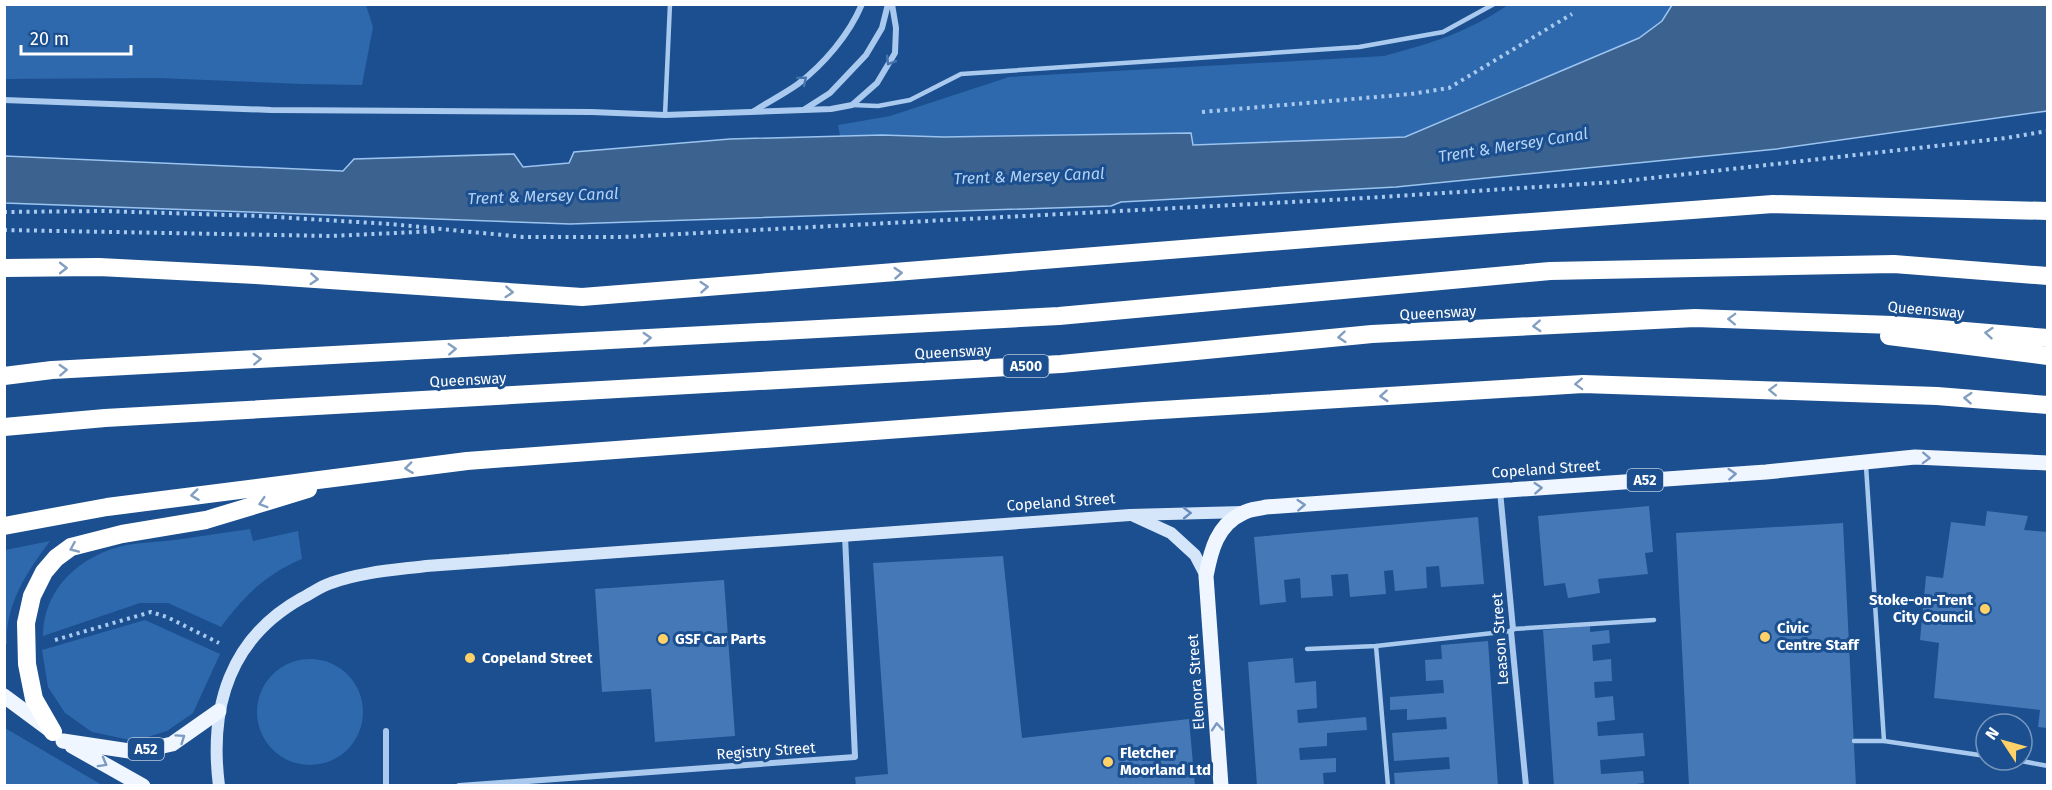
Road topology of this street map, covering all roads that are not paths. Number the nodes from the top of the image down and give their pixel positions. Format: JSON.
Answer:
{"nodes":[{"id":1,"x":670,"y":4,"type":"edge"},
{"id":2,"x":862,"y":4,"type":"edge"},
{"id":3,"x":888,"y":4,"type":"edge"},
{"id":4,"x":892,"y":4,"type":"edge"},
{"id":5,"x":1494,"y":4,"type":"edge"},
{"id":6,"x":4,"y":100,"type":"edge"},
{"id":7,"x":852,"y":105,"type":"junction"},
{"id":8,"x":753,"y":111,"type":"junction"},
{"id":9,"x":802,"y":111,"type":"junction"},
{"id":10,"x":665,"y":115,"type":"junction"},
{"id":11,"x":2048,"y":211,"type":"edge"},
{"id":12,"x":4,"y":268,"type":"edge"},
{"id":13,"x":2048,"y":276,"type":"edge"},
{"id":14,"x":1765,"y":320,"type":"junction"},
{"id":15,"x":2048,"y":338,"type":"edge"},
{"id":16,"x":2048,"y":356,"type":"edge"},
{"id":17,"x":4,"y":376,"type":"edge"},
{"id":18,"x":2048,"y":405,"type":"edge"},
{"id":19,"x":4,"y":427,"type":"edge"},
{"id":20,"x":1866,"y":462,"type":"junction"},
{"id":21,"x":2048,"y":463,"type":"edge"},
{"id":22,"x":359,"y":474,"type":"junction"},
{"id":23,"x":1500,"y":490,"type":"junction"},
{"id":24,"x":1243,"y":512,"type":"junction"},
{"id":25,"x":1130,"y":515,"type":"junction"},
{"id":26,"x":4,"y":526,"type":"edge"},
{"id":27,"x":845,"y":536,"type":"junction"},
{"id":28,"x":1206,"y":576,"type":"junction"},
{"id":29,"x":1654,"y":620,"type":"dead end"},
{"id":30,"x":1511,"y":630,"type":"junction"},
{"id":31,"x":1376,"y":646,"type":"junction"},
{"id":32,"x":1307,"y":649,"type":"dead end"},
{"id":33,"x":4,"y":696,"type":"edge"},
{"id":34,"x":219,"y":711,"type":"junction"},
{"id":35,"x":386,"y":731,"type":"dead end"},
{"id":36,"x":58,"y":736,"type":"junction"},
{"id":37,"x":1854,"y":741,"type":"dead end"},
{"id":38,"x":1884,"y":741,"type":"junction"},
{"id":39,"x":1974,"y":754,"type":"edge"},
{"id":40,"x":142,"y":786,"type":"edge"},
{"id":41,"x":219,"y":786,"type":"edge"},
{"id":42,"x":386,"y":786,"type":"edge"},
{"id":43,"x":459,"y":786,"type":"edge"},
{"id":44,"x":1221,"y":786,"type":"edge"},
{"id":45,"x":1388,"y":786,"type":"edge"},
{"id":46,"x":1526,"y":786,"type":"edge"}],
"edges":[{"from":1,"to":10,"type":"lane"},
{"from":8,"to":2,"type":"street","one_way":true},
{"from":3,"to":9,"type":"street"},
{"from":4,"to":7,"type":"street","one_way":true},
{"from":5,"to":7,"type":"lane"},
{"from":6,"to":10,"type":"street"},
{"from":7,"to":9,"type":"street"},
{"from":8,"to":9,"type":"street"},
{"from":8,"to":10,"type":"street"},
{"from":12,"to":11,"type":"highway","one_way":true},
{"from":17,"to":13,"type":"highway","name":"Queensway","one_way":true},
{"from":15,"to":14,"type":"highway","name":"Queensway","number":"A500","one_way":true},
{"from":14,"to":16,"type":"highway"},
{"from":14,"to":19,"type":"highway","name":"Queensway","number":"A500","one_way":true},
{"from":18,"to":22,"type":"highway","one_way":true},
{"from":20,"to":21,"type":"main road","name":"Copeland Street","number":"A52","one_way":true},
{"from":23,"to":20,"type":"main road","name":"Copeland Street","number":"A52","one_way":true},
{"from":20,"to":38,"type":"lane"},
{"from":22,"to":26,"type":"highway","one_way":true},
{"from":22,"to":36,"type":"highway","one_way":true},
{"from":24,"to":23,"type":"main road","name":"Copeland Street","number":"A52","one_way":true},
{"from":23,"to":30,"type":"street","name":"Leason Street"},
{"from":25,"to":24,"type":"street","name":"Copeland Street","one_way":true},
{"from":24,"to":28,"type":"main road","name":"Elenora Street","number":"A52"},
{"from":25,"to":27,"type":"street","name":"Copeland Street"},
{"from":25,"to":28,"type":"street","name":"Elenora Street"},
{"from":27,"to":34,"type":"street","name":"Copeland Street"},
{"from":27,"to":43,"type":"street","name":"Registry Street"},
{"from":44,"to":28,"type":"main road","name":"Elenora Street","number":"A52","one_way":true},
{"from":29,"to":30,"type":"lane"},
{"from":30,"to":31,"type":"lane"},
{"from":30,"to":46,"type":"street","name":"Leason Street"},
{"from":31,"to":32,"type":"lane"},
{"from":31,"to":45,"type":"lane"},
{"from":33,"to":36,"type":"main road","number":"A52"},
{"from":36,"to":34,"type":"main road","number":"A52","one_way":true},
{"from":34,"to":41,"type":"street","name":"Copeland Street"},
{"from":35,"to":42,"type":"street"},
{"from":36,"to":40,"type":"main road","number":"A52","one_way":true},
{"from":37,"to":38,"type":"lane"},
{"from":38,"to":39,"type":"lane"}]}
